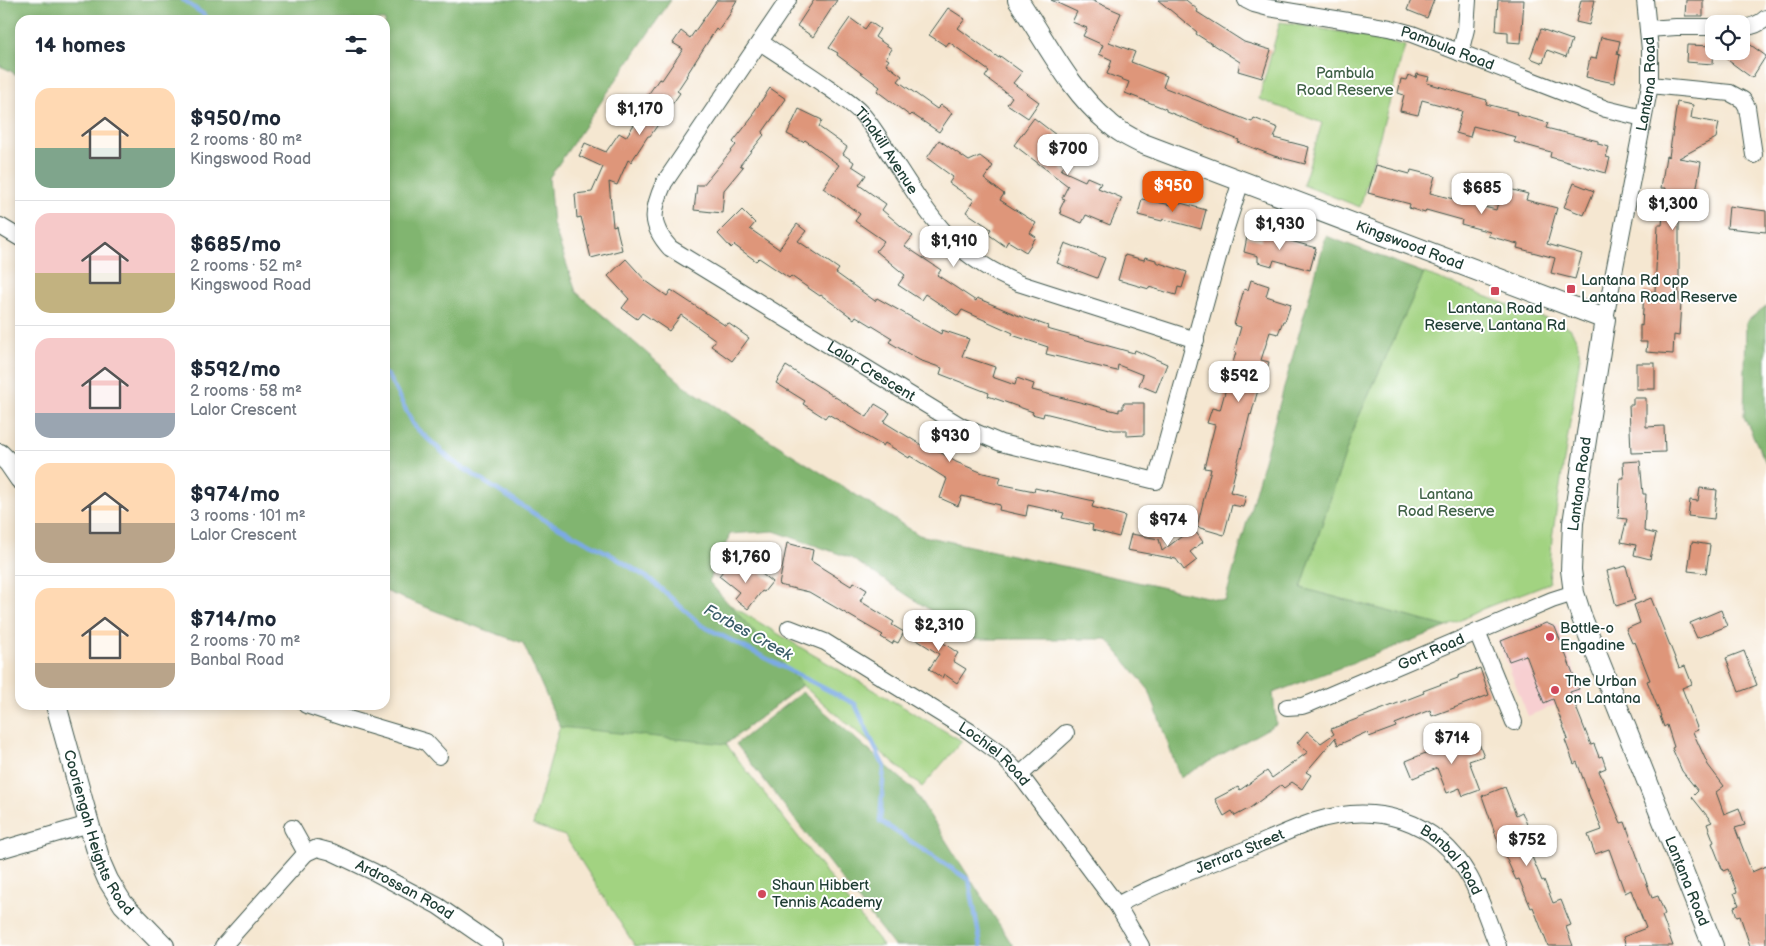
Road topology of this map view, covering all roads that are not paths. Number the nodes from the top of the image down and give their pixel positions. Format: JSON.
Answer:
{"nodes":[{"id":1,"x":788,"y":0,"type":"edge"},
{"id":2,"x":1018,"y":0,"type":"edge"},
{"id":3,"x":1246,"y":0,"type":"edge"},
{"id":4,"x":1468,"y":0,"type":"edge"},
{"id":5,"x":1645,"y":0,"type":"edge"},
{"id":6,"x":1766,"y":18,"type":"edge"},
{"id":7,"x":1750,"y":26,"type":"edge"},
{"id":8,"x":1705,"y":27,"type":"edge"},
{"id":9,"x":1648,"y":29,"type":"junction"},
{"id":10,"x":760,"y":42,"type":"junction"},
{"id":11,"x":1460,"y":53,"type":"junction"},
{"id":12,"x":1650,"y":85,"type":"junction"},
{"id":13,"x":1643,"y":118,"type":"junction"},
{"id":14,"x":1754,"y":155,"type":"dead end"},
{"id":15,"x":1241,"y":181,"type":"junction"},
{"id":16,"x":0,"y":226,"type":"edge"},
{"id":17,"x":15,"y":235,"type":"edge"},
{"id":18,"x":1605,"y":319,"type":"junction"},
{"id":19,"x":1196,"y":340,"type":"junction"},
{"id":20,"x":0,"y":454,"type":"edge"},
{"id":21,"x":15,"y":472,"type":"edge"},
{"id":22,"x":1574,"y":593,"type":"junction"},
{"id":23,"x":789,"y":628,"type":"dead end"},
{"id":24,"x":1477,"y":632,"type":"junction"},
{"id":25,"x":1287,"y":707,"type":"dead end"},
{"id":26,"x":57,"y":710,"type":"edge"},
{"id":27,"x":321,"y":710,"type":"edge"},
{"id":28,"x":1514,"y":722,"type":"dead end"},
{"id":29,"x":1066,"y":733,"type":"dead end"},
{"id":30,"x":439,"y":756,"type":"dead end"},
{"id":31,"x":1020,"y":775,"type":"junction"},
{"id":32,"x":1368,"y":813,"type":"joint"},
{"id":33,"x":89,"y":824,"type":"junction"},
{"id":34,"x":292,"y":828,"type":"dead end"},
{"id":35,"x":0,"y":850,"type":"edge"},
{"id":36,"x":306,"y":853,"type":"junction"},
{"id":37,"x":1117,"y":905,"type":"junction"},
{"id":38,"x":164,"y":946,"type":"edge"},
{"id":39,"x":223,"y":946,"type":"edge"},
{"id":40,"x":496,"y":946,"type":"edge"},
{"id":41,"x":1142,"y":946,"type":"edge"},
{"id":42,"x":1498,"y":946,"type":"edge"},
{"id":43,"x":1713,"y":946,"type":"edge"}],
"edges":[{"from":1,"to":10,"type":"street","name":"Lalor Crescent"},
{"from":2,"to":15,"type":"street","name":"Kingswood Road"},
{"from":3,"to":11,"type":"street","name":"Pambula Road"},
{"from":4,"to":11,"type":"street"},
{"from":5,"to":9,"type":"street","name":"Lantana Road"},
{"from":6,"to":7,"type":"street"},
{"from":8,"to":9,"type":"street"},
{"from":9,"to":12,"type":"street","name":"Lantana Road"},
{"from":10,"to":19,"type":"street","name":"Tinakill Avenue"},
{"from":10,"to":19,"type":"street","name":"Lalor Crescent"},
{"from":11,"to":13,"type":"street","name":"Pambula Road"},
{"from":12,"to":13,"type":"street","name":"Lantana Road"},
{"from":12,"to":14,"type":"street"},
{"from":13,"to":18,"type":"street","name":"Lantana Road"},
{"from":15,"to":18,"type":"street","name":"Kingswood Road"},
{"from":15,"to":19,"type":"street","name":"Lalor Crescent"},
{"from":16,"to":17,"type":"street"},
{"from":18,"to":22,"type":"street","name":"Lantana Road"},
{"from":20,"to":21,"type":"street"},
{"from":22,"to":24,"type":"street","name":"Gort Road"},
{"from":22,"to":43,"type":"street","name":"Lantana Road"},
{"from":23,"to":31,"type":"street","name":"Lochiel Road"},
{"from":24,"to":25,"type":"street","name":"Gort Road"},
{"from":24,"to":28,"type":"street"},
{"from":26,"to":33,"type":"street","name":"Cooriengah Heights Road"},
{"from":27,"to":30,"type":"street"},
{"from":29,"to":31,"type":"street"},
{"from":31,"to":37,"type":"street","name":"Lochiel Road"},
{"from":32,"to":37,"type":"street","name":"Jerrara Street"},
{"from":32,"to":42,"type":"street","name":"Banbal Road"},
{"from":33,"to":35,"type":"street"},
{"from":33,"to":38,"type":"street","name":"Cooriengah Heights Road"},
{"from":34,"to":36,"type":"street"},
{"from":36,"to":39,"type":"street"},
{"from":36,"to":40,"type":"street","name":"Ardrossan Road"},
{"from":37,"to":41,"type":"street","name":"Lochiel Road"}]}
